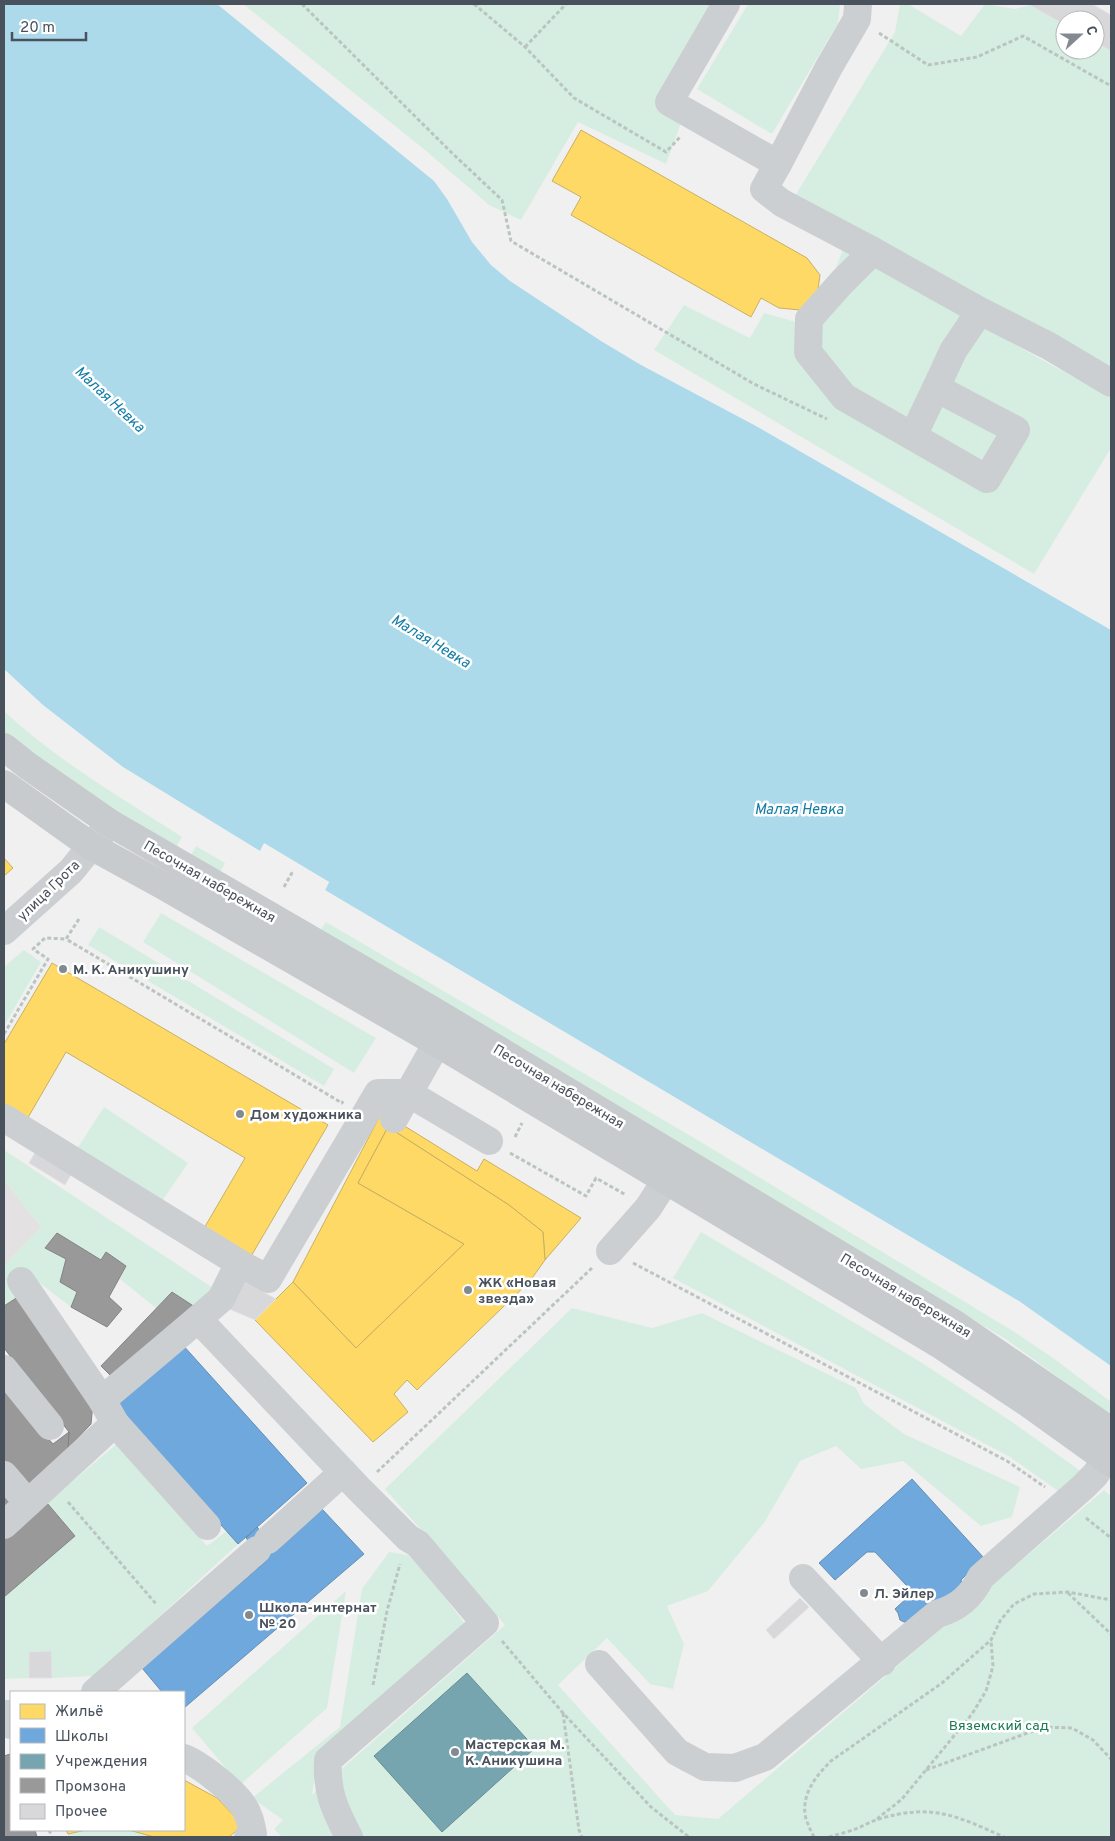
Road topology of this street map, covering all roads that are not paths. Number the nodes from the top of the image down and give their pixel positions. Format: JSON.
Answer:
{"nodes":[{"id":1,"x":726,"y":4,"type":"edge"},
{"id":2,"x":858,"y":12,"type":"edge"},
{"id":3,"x":778,"y":164,"type":"junction"},
{"id":4,"x":873,"y":251,"type":"junction"},
{"id":5,"x":980,"y":311,"type":"junction"},
{"id":6,"x":1111,"y":383,"type":"edge"},
{"id":7,"x":936,"y":388,"type":"junction"},
{"id":8,"x":913,"y":436,"type":"junction"},
{"id":9,"x":4,"y":747,"type":"edge"},
{"id":10,"x":4,"y":784,"type":"edge"},
{"id":11,"x":110,"y":823,"type":"junction"},
{"id":12,"x":91,"y":846,"type":"junction"},
{"id":13,"x":4,"y":931,"type":"edge"},
{"id":14,"x":437,"y":1043,"type":"junction"},
{"id":15,"x":408,"y":1093,"type":"junction"},
{"id":16,"x":4,"y":1118,"type":"edge"},
{"id":17,"x":394,"y":1119,"type":"dead end"},
{"id":18,"x":489,"y":1140,"type":"road end"},
{"id":19,"x":666,"y":1180,"type":"junction"},
{"id":20,"x":610,"y":1251,"type":"road end"},
{"id":21,"x":239,"y":1263,"type":"junction"},
{"id":22,"x":21,"y":1281,"type":"dead end"},
{"id":23,"x":198,"y":1319,"type":"junction"},
{"id":24,"x":4,"y":1369,"type":"edge"},
{"id":25,"x":109,"y":1411,"type":"junction"},
{"id":26,"x":50,"y":1426,"type":"dead end"},
{"id":27,"x":1111,"y":1431,"type":"edge"},
{"id":28,"x":1109,"y":1461,"type":"edge"},
{"id":29,"x":4,"y":1475,"type":"edge"},
{"id":30,"x":351,"y":1481,"type":"junction"},
{"id":31,"x":28,"y":1503,"type":"junction"},
{"id":32,"x":4,"y":1524,"type":"edge"},
{"id":33,"x":207,"y":1526,"type":"dead end"},
{"id":34,"x":803,"y":1578,"type":"dead end"},
{"id":35,"x":882,"y":1662,"type":"junction"},
{"id":36,"x":599,"y":1664,"type":"dead end"},
{"id":37,"x":96,"y":1691,"type":"edge"},
{"id":38,"x":185,"y":1758,"type":"edge"},
{"id":39,"x":248,"y":1837,"type":"edge"},
{"id":40,"x":349,"y":1837,"type":"edge"}],
"edges":[{"from":1,"to":3,"type":"street"},
{"from":2,"to":3,"type":"street"},
{"from":3,"to":4,"type":"street"},
{"from":4,"to":5,"type":"street"},
{"from":4,"to":8,"type":"street"},
{"from":5,"to":6,"type":"street"},
{"from":5,"to":7,"type":"street"},
{"from":7,"to":8,"type":"street"},
{"from":7,"to":8,"type":"street"},
{"from":9,"to":11,"type":"main road","name":"Песочная набережная"},
{"from":10,"to":12,"type":"main road","name":"Песочная набережная"},
{"from":11,"to":12,"type":"street","name":"улица Грота"},
{"from":11,"to":27,"type":"main road","name":"Песочная набережная"},
{"from":12,"to":13,"type":"street","name":"улица Грота"},
{"from":12,"to":14,"type":"main road","name":"Песочная набережная"},
{"from":14,"to":15,"type":"street"},
{"from":14,"to":19,"type":"main road","name":"Песочная набережная"},
{"from":15,"to":17,"type":"street"},
{"from":15,"to":18,"type":"street"},
{"from":15,"to":21,"type":"street"},
{"from":16,"to":21,"type":"street"},
{"from":19,"to":20,"type":"street"},
{"from":19,"to":28,"type":"main road","name":"Песочная набережная"},
{"from":21,"to":23,"type":"street"},
{"from":22,"to":25,"type":"street"},
{"from":23,"to":25,"type":"street"},
{"from":23,"to":30,"type":"street"},
{"from":24,"to":26,"type":"street"},
{"from":25,"to":31,"type":"street"},
{"from":25,"to":33,"type":"street"},
{"from":28,"to":35,"type":"street"},
{"from":29,"to":31,"type":"street"},
{"from":30,"to":37,"type":"street"},
{"from":30,"to":40,"type":"street"},
{"from":31,"to":32,"type":"street"},
{"from":34,"to":35,"type":"street"},
{"from":35,"to":36,"type":"street"},
{"from":38,"to":39,"type":"street"}]}
